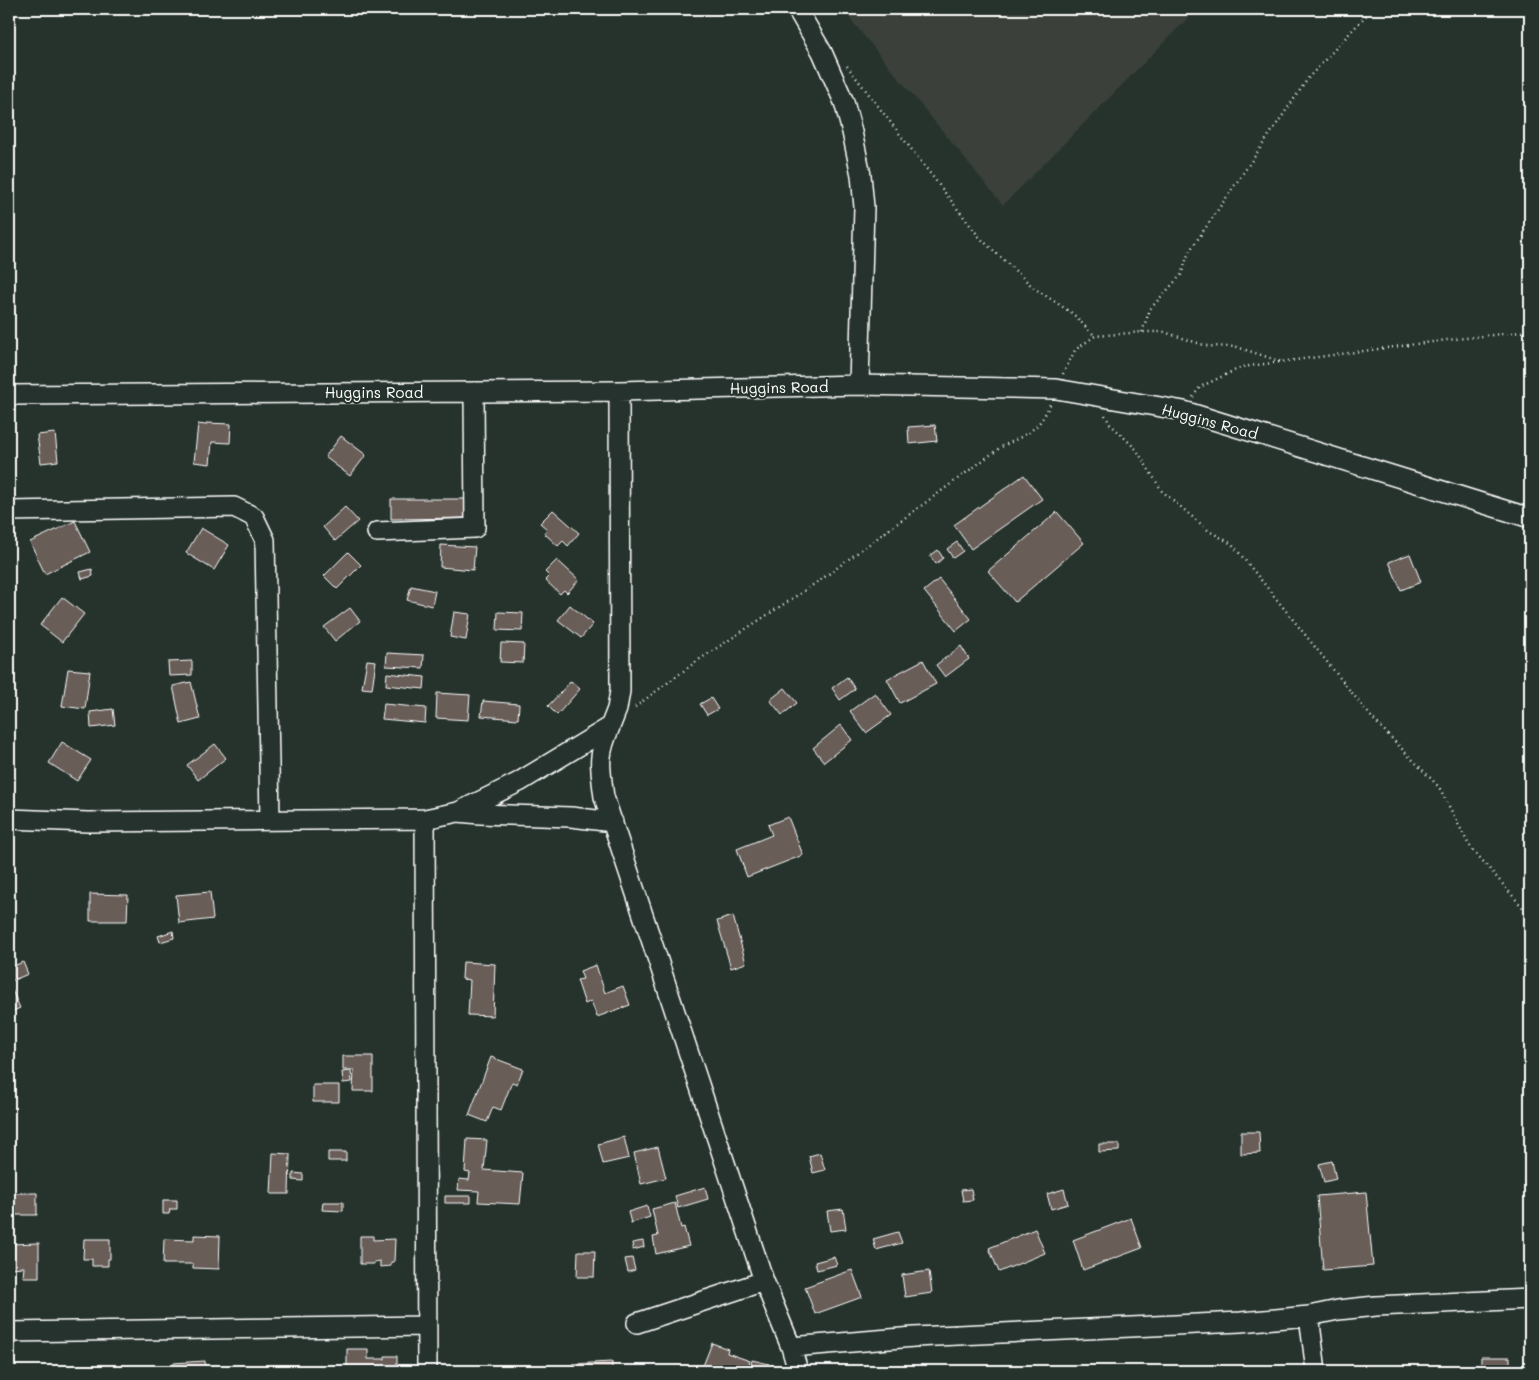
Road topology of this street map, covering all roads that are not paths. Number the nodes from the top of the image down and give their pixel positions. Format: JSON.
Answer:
{"nodes":[{"id":1,"x":797,"y":9,"type":"edge"},
{"id":2,"x":859,"y":385,"type":"junction"},
{"id":3,"x":619,"y":391,"type":"junction"},
{"id":4,"x":474,"y":392,"type":"junction"},
{"id":5,"x":9,"y":395,"type":"edge"},
{"id":6,"x":9,"y":511,"type":"edge"},
{"id":7,"x":1530,"y":518,"type":"edge"},
{"id":8,"x":377,"y":532,"type":"dead end"},
{"id":9,"x":610,"y":727,"type":"junction"},
{"id":10,"x":458,"y":812,"type":"junction"},
{"id":11,"x":425,"y":819,"type":"junction"},
{"id":12,"x":9,"y":820,"type":"edge"},
{"id":13,"x":270,"y":820,"type":"junction"},
{"id":14,"x":613,"y":822,"type":"junction"},
{"id":15,"x":764,"y":1281,"type":"junction"},
{"id":16,"x":1530,"y":1299,"type":"edge"},
{"id":17,"x":1308,"y":1316,"type":"junction"},
{"id":18,"x":637,"y":1323,"type":"dead end"},
{"id":19,"x":426,"y":1326,"type":"junction"},
{"id":20,"x":9,"y":1332,"type":"edge"},
{"id":21,"x":790,"y":1347,"type":"junction"},
{"id":22,"x":427,"y":1371,"type":"edge"},
{"id":23,"x":798,"y":1371,"type":"edge"},
{"id":24,"x":1316,"y":1371,"type":"edge"}],
"edges":[{"from":1,"to":2,"type":"street"},
{"from":2,"to":3,"type":"street","name":"Huggins Road"},
{"from":2,"to":7,"type":"street","name":"Huggins Road"},
{"from":3,"to":4,"type":"street","name":"Huggins Road"},
{"from":3,"to":9,"type":"street"},
{"from":4,"to":5,"type":"street","name":"Huggins Road"},
{"from":4,"to":8,"type":"street"},
{"from":6,"to":13,"type":"street"},
{"from":9,"to":10,"type":"street"},
{"from":9,"to":14,"type":"street"},
{"from":10,"to":11,"type":"street"},
{"from":10,"to":14,"type":"street"},
{"from":11,"to":13,"type":"street"},
{"from":11,"to":19,"type":"street"},
{"from":12,"to":13,"type":"street"},
{"from":14,"to":15,"type":"street"},
{"from":15,"to":18,"type":"street"},
{"from":15,"to":21,"type":"street"},
{"from":16,"to":17,"type":"street"},
{"from":17,"to":21,"type":"street"},
{"from":17,"to":24,"type":"street"},
{"from":19,"to":20,"type":"street"},
{"from":19,"to":22,"type":"street"},
{"from":21,"to":23,"type":"street"}]}
